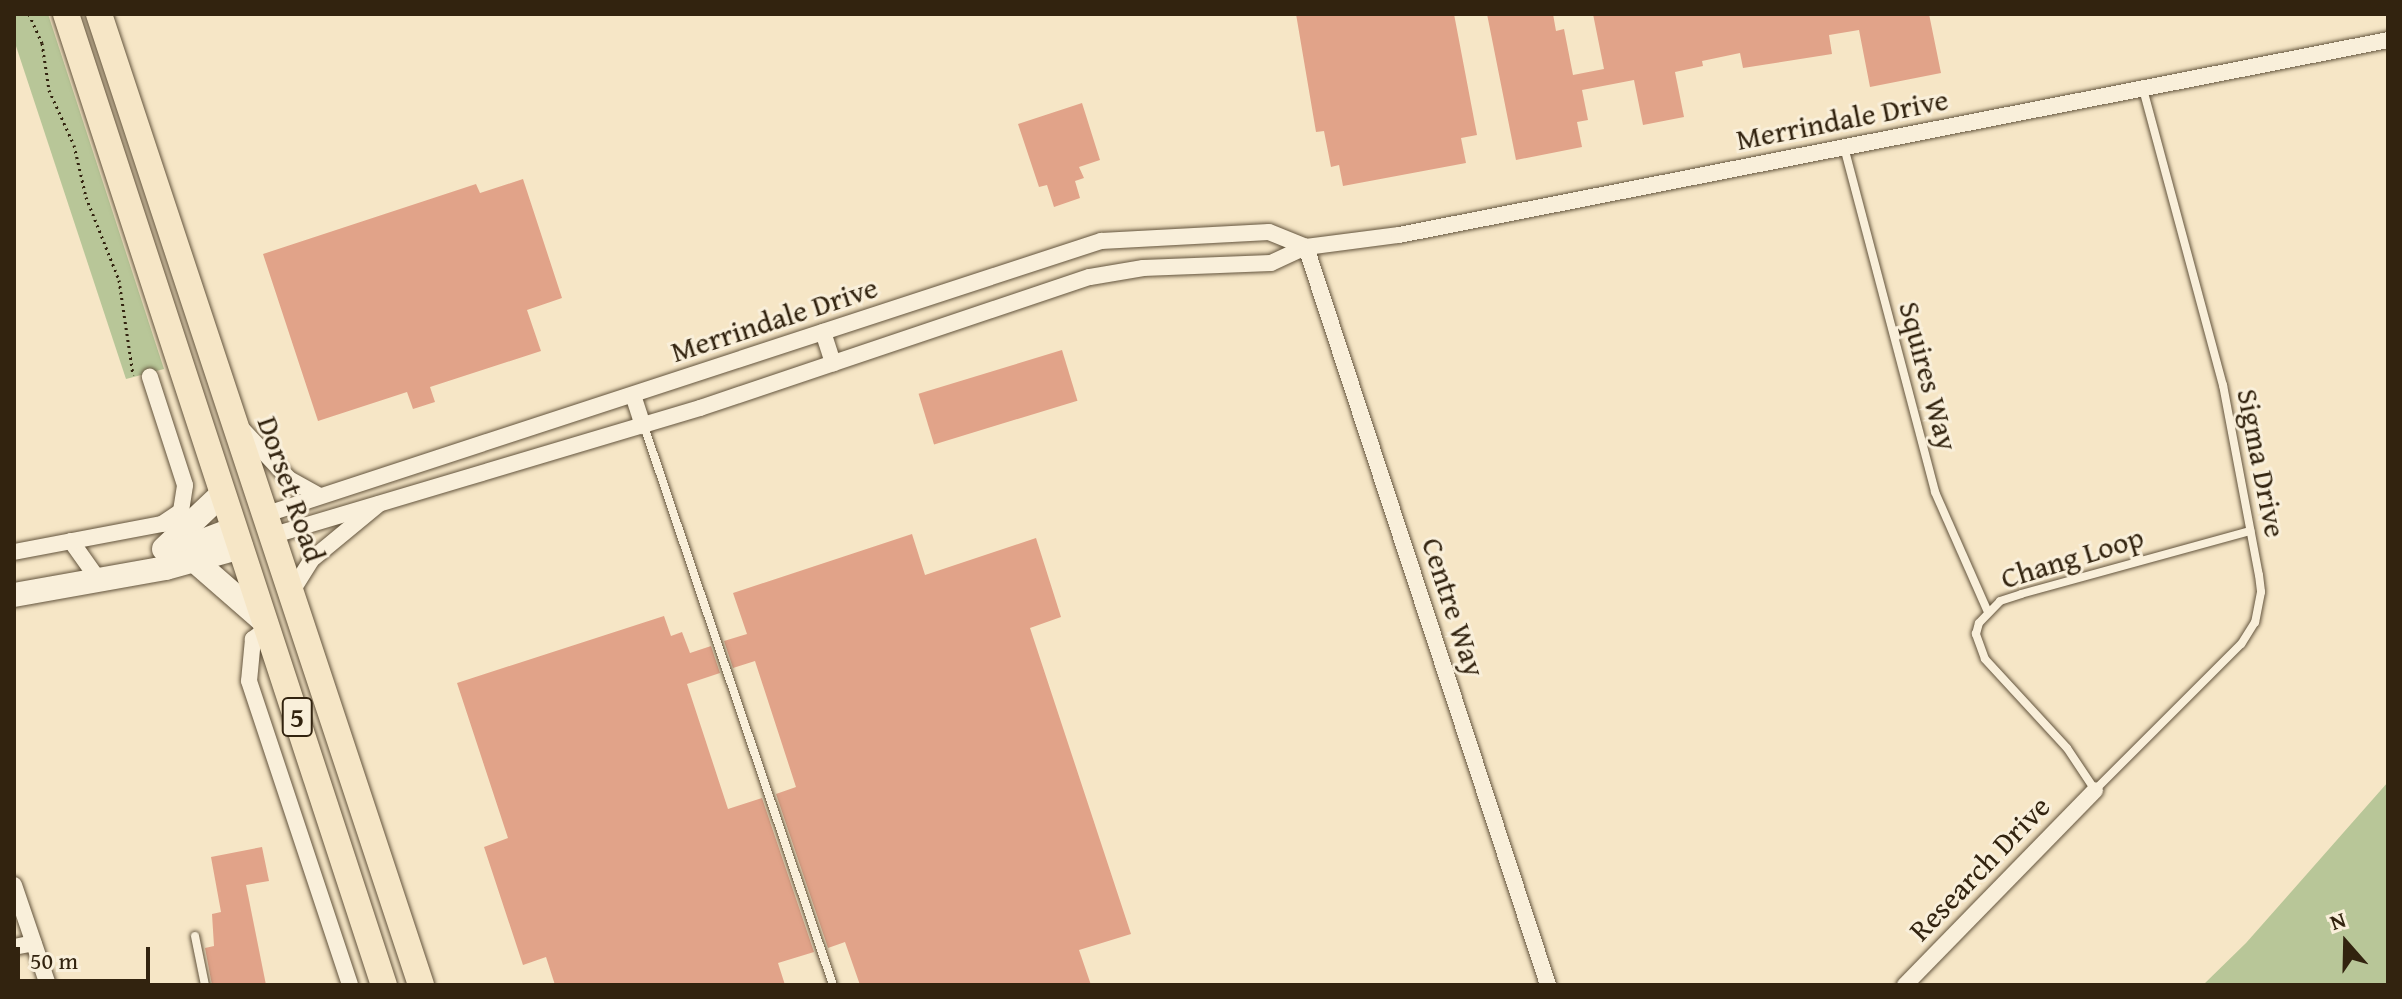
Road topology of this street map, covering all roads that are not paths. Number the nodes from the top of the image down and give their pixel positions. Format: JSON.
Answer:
{"nodes":[{"id":1,"x":99,"y":14,"type":"edge"},
{"id":2,"x":68,"y":15,"type":"edge"},
{"id":3,"x":2388,"y":40,"type":"edge"},
{"id":4,"x":2143,"y":89,"type":"junction"},
{"id":5,"x":1844,"y":147,"type":"junction"},
{"id":6,"x":1306,"y":247,"type":"junction"},
{"id":7,"x":823,"y":332,"type":"junction"},
{"id":8,"x":833,"y":363,"type":"junction"},
{"id":9,"x":143,"y":382,"type":"road end"},
{"id":10,"x":633,"y":395,"type":"junction"},
{"id":11,"x":236,"y":422,"type":"junction"},
{"id":12,"x":643,"y":426,"type":"junction"},
{"id":13,"x":221,"y":495,"type":"junction"},
{"id":14,"x":320,"y":496,"type":"junction"},
{"id":15,"x":387,"y":499,"type":"junction"},
{"id":16,"x":271,"y":525,"type":"junction"},
{"id":17,"x":2250,"y":531,"type":"junction"},
{"id":18,"x":237,"y":538,"type":"junction"},
{"id":19,"x":71,"y":541,"type":"junction"},
{"id":20,"x":14,"y":552,"type":"edge"},
{"id":21,"x":150,"y":561,"type":"junction"},
{"id":22,"x":195,"y":561,"type":"junction"},
{"id":23,"x":110,"y":576,"type":"junction"},
{"id":24,"x":292,"y":591,"type":"junction"},
{"id":25,"x":14,"y":595,"type":"edge"},
{"id":26,"x":1987,"y":610,"type":"junction"},
{"id":27,"x":267,"y":626,"type":"junction"},
{"id":28,"x":2095,"y":790,"type":"junction"},
{"id":29,"x":14,"y":885,"type":"edge"},
{"id":30,"x":195,"y":936,"type":"dead end"},
{"id":31,"x":34,"y":943,"type":"junction"},
{"id":32,"x":14,"y":947,"type":"edge"},
{"id":33,"x":48,"y":985,"type":"edge"},
{"id":34,"x":205,"y":985,"type":"edge"},
{"id":35,"x":350,"y":985,"type":"edge"},
{"id":36,"x":384,"y":985,"type":"edge"},
{"id":37,"x":421,"y":985,"type":"edge"},
{"id":38,"x":833,"y":985,"type":"edge"},
{"id":39,"x":1548,"y":985,"type":"edge"},
{"id":40,"x":1905,"y":985,"type":"edge"}],
"edges":[{"from":1,"to":11,"type":"main road","name":"Dorset Road","number":"5"},
{"from":2,"to":13,"type":"main road","number":"5"},
{"from":3,"to":4,"type":"street","name":"Merrindale Drive"},
{"from":4,"to":5,"type":"street","name":"Merrindale Drive"},
{"from":4,"to":17,"type":"lane","name":"Sigma Drive"},
{"from":5,"to":6,"type":"street","name":"Merrindale Drive"},
{"from":5,"to":26,"type":"lane","name":"Squires Way"},
{"from":6,"to":7,"type":"street","name":"Merrindale Drive"},
{"from":6,"to":8,"type":"street","name":"Merrindale Drive"},
{"from":6,"to":39,"type":"street","name":"Centre Way"},
{"from":7,"to":8,"type":"street"},
{"from":7,"to":10,"type":"street","name":"Merrindale Drive"},
{"from":8,"to":12,"type":"street","name":"Merrindale Drive"},
{"from":9,"to":19,"type":"street"},
{"from":10,"to":12,"type":"street"},
{"from":10,"to":14,"type":"street","name":"Merrindale Drive"},
{"from":11,"to":14,"type":"street"},
{"from":11,"to":16,"type":"main road","name":"Dorset Road","number":"5"},
{"from":12,"to":15,"type":"street","name":"Merrindale Drive"},
{"from":12,"to":38,"type":"lane"},
{"from":13,"to":18,"type":"main road","number":"5"},
{"from":13,"to":21,"type":"main road"},
{"from":14,"to":16,"type":"street","name":"Merrindale Drive"},
{"from":15,"to":16,"type":"street","name":"Merrindale Drive"},
{"from":15,"to":24,"type":"street"},
{"from":16,"to":18,"type":"main road"},
{"from":16,"to":24,"type":"main road","name":"Dorset Road","number":"5"},
{"from":17,"to":26,"type":"lane","name":"Chang Loop"},
{"from":17,"to":28,"type":"lane","name":"Sigma Drive"},
{"from":18,"to":21,"type":"main road"},
{"from":18,"to":22,"type":"main road"},
{"from":18,"to":27,"type":"main road","number":"5"},
{"from":19,"to":20,"type":"street"},
{"from":19,"to":23,"type":"street"},
{"from":21,"to":23,"type":"main road"},
{"from":22,"to":23,"type":"main road"},
{"from":22,"to":27,"type":"main road"},
{"from":23,"to":25,"type":"main road"},
{"from":24,"to":37,"type":"main road","name":"Dorset Road","number":"5"},
{"from":26,"to":28,"type":"lane","name":"Chang Loop"},
{"from":27,"to":35,"type":"street"},
{"from":27,"to":36,"type":"main road","number":"5"},
{"from":28,"to":40,"type":"street","name":"Research Drive"},
{"from":29,"to":31,"type":"street"},
{"from":30,"to":34,"type":"lane"},
{"from":31,"to":32,"type":"street"},
{"from":31,"to":33,"type":"street"}]}
